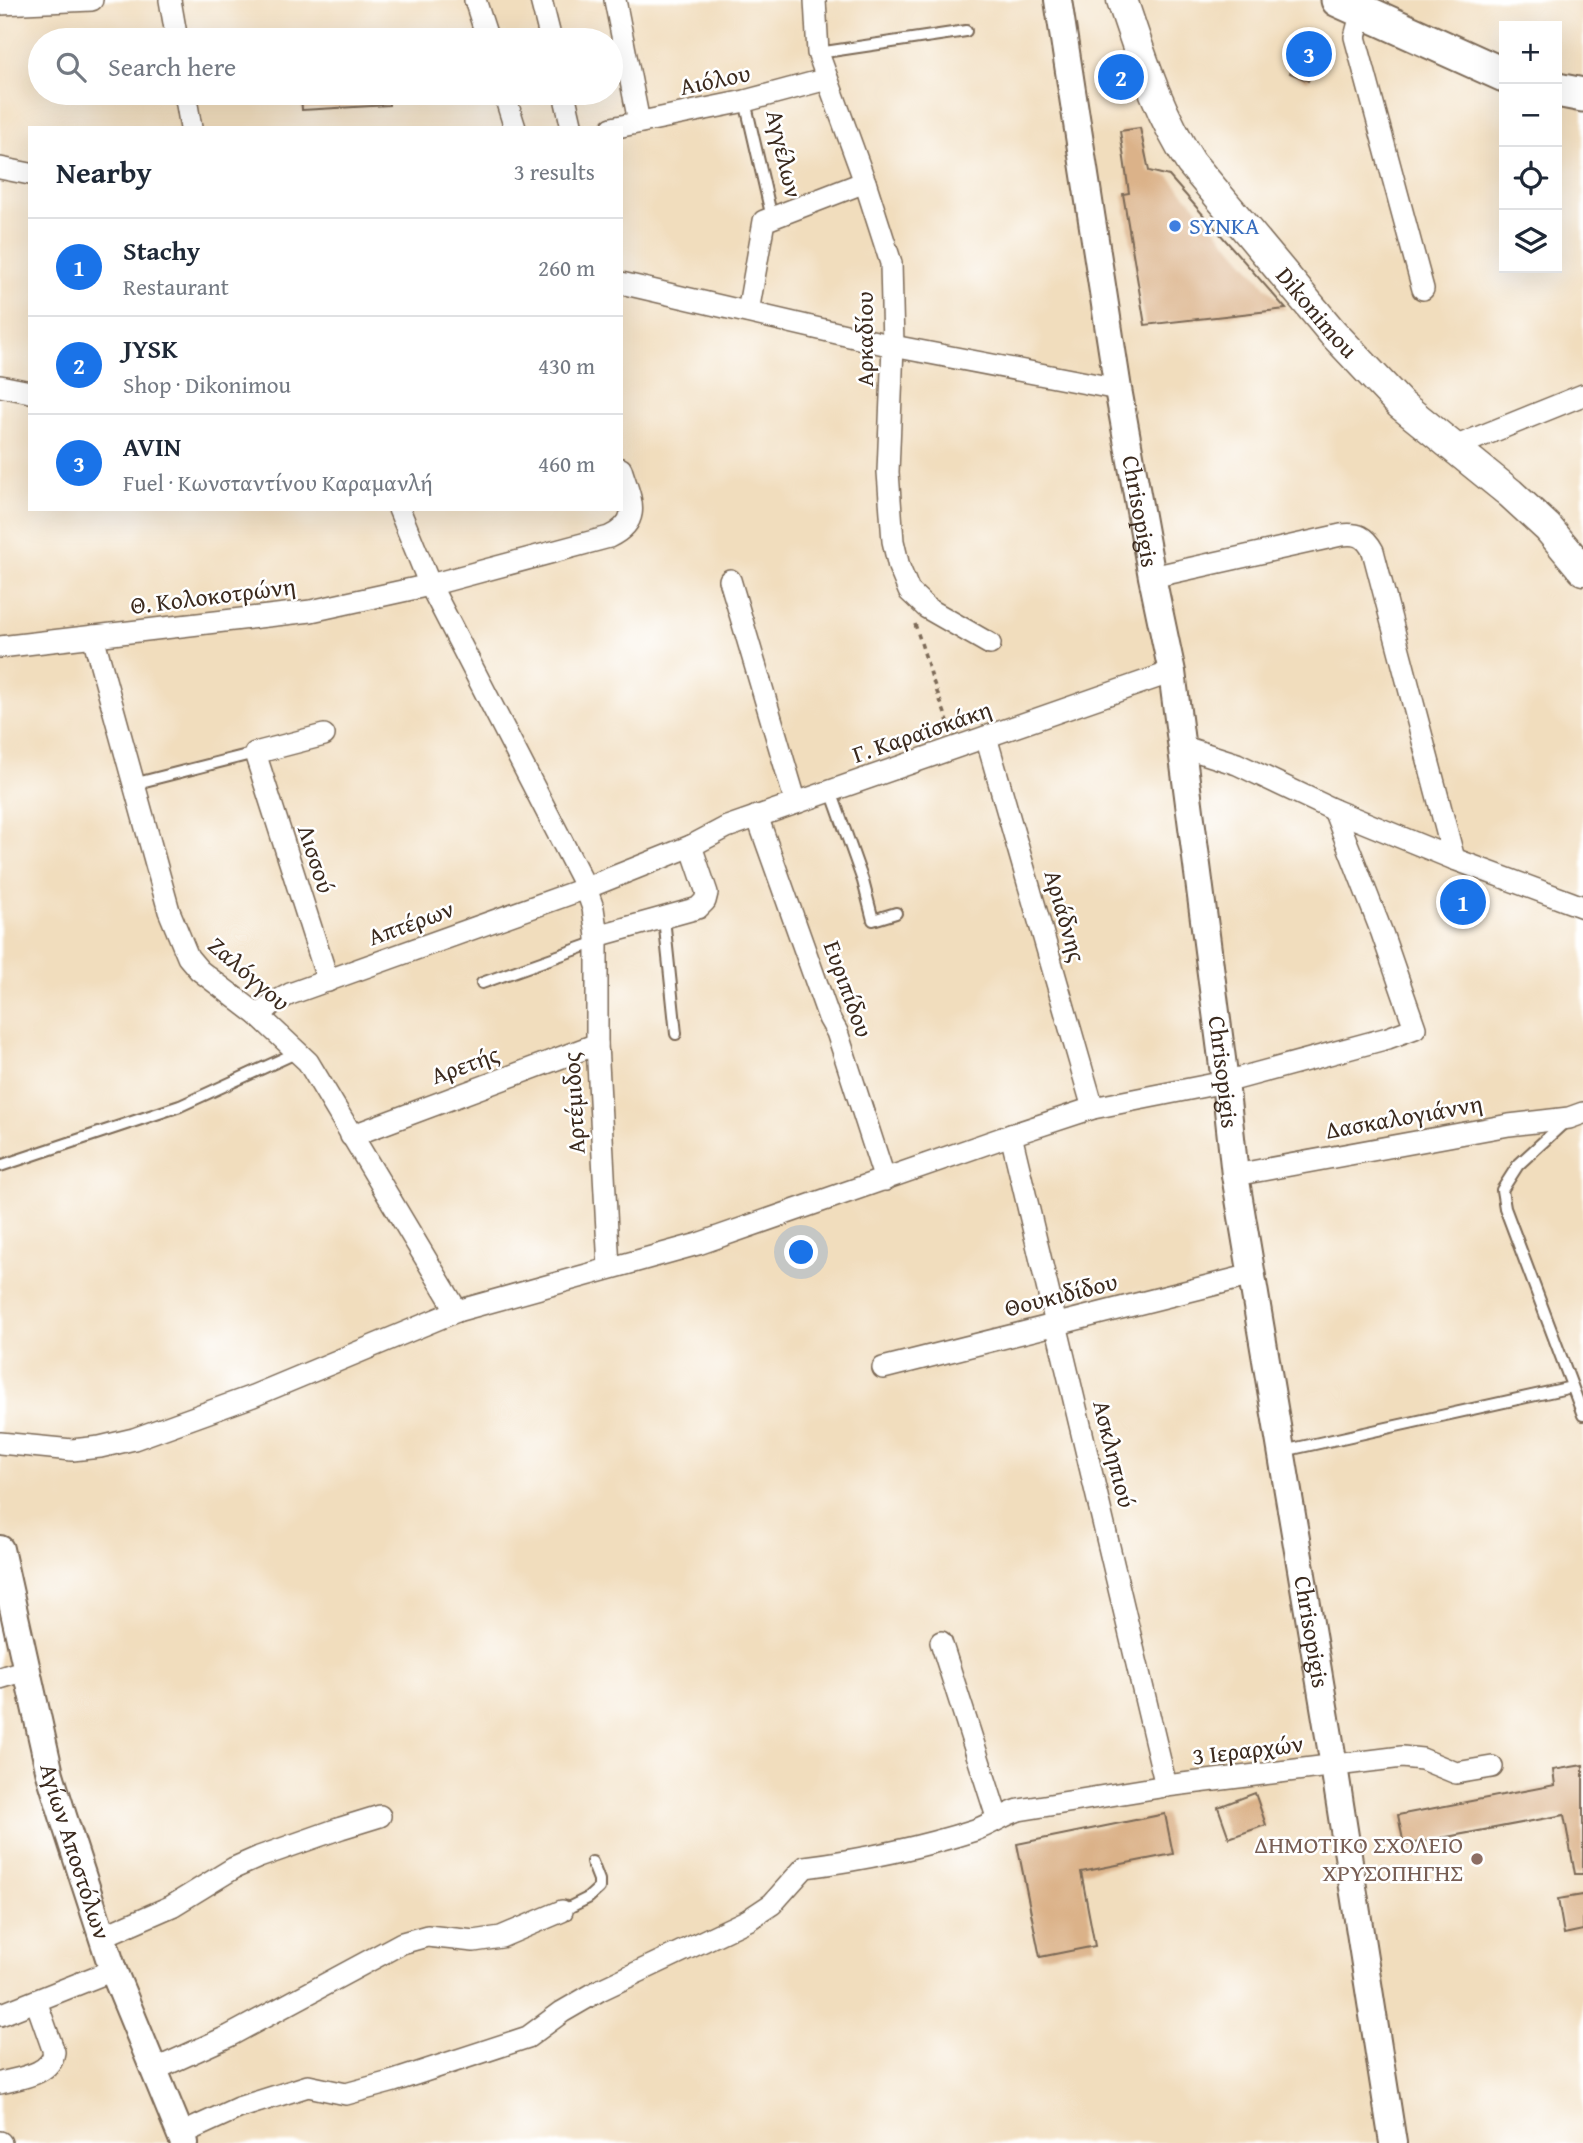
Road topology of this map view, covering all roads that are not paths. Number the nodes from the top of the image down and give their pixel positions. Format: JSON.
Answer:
{"nodes":[{"id":1,"x":92,"y":0,"type":"edge"},
{"id":2,"x":170,"y":0,"type":"edge"},
{"id":3,"x":475,"y":0,"type":"edge"},
{"id":4,"x":541,"y":0,"type":"edge"},
{"id":5,"x":615,"y":0,"type":"edge"},
{"id":6,"x":815,"y":0,"type":"edge"},
{"id":7,"x":1058,"y":0,"type":"edge"},
{"id":8,"x":1122,"y":0,"type":"edge"},
{"id":9,"x":10,"y":3,"type":"edge"},
{"id":10,"x":1350,"y":6,"type":"edge"},
{"id":11,"x":175,"y":28,"type":"edge"},
{"id":12,"x":484,"y":28,"type":"edge"},
{"id":13,"x":548,"y":28,"type":"edge"},
{"id":14,"x":621,"y":28,"type":"edge"},
{"id":15,"x":966,"y":31,"type":"dead end"},
{"id":16,"x":623,"y":41,"type":"edge"},
{"id":17,"x":818,"y":53,"type":"junction"},
{"id":18,"x":1499,"y":73,"type":"edge"},
{"id":19,"x":827,"y":79,"type":"junction"},
{"id":20,"x":1562,"y":91,"type":"edge"},
{"id":21,"x":1583,"y":95,"type":"edge"},
{"id":22,"x":745,"y":101,"type":"junction"},
{"id":23,"x":187,"y":105,"type":"edge"},
{"id":24,"x":508,"y":105,"type":"edge"},
{"id":25,"x":567,"y":105,"type":"edge"},
{"id":26,"x":639,"y":122,"type":"junction"},
{"id":27,"x":191,"y":126,"type":"edge"},
{"id":28,"x":514,"y":126,"type":"edge"},
{"id":29,"x":572,"y":126,"type":"edge"},
{"id":30,"x":621,"y":126,"type":"edge"},
{"id":31,"x":0,"y":168,"type":"edge"},
{"id":32,"x":28,"y":174,"type":"edge"},
{"id":33,"x":865,"y":182,"type":"junction"},
{"id":34,"x":768,"y":220,"type":"junction"},
{"id":35,"x":623,"y":282,"type":"edge"},
{"id":36,"x":1423,"y":289,"type":"dead end"},
{"id":37,"x":748,"y":312,"type":"junction"},
{"id":38,"x":893,"y":346,"type":"junction"},
{"id":39,"x":0,"y":386,"type":"edge"},
{"id":40,"x":1118,"y":389,"type":"junction"},
{"id":41,"x":28,"y":392,"type":"edge"},
{"id":42,"x":1583,"y":396,"type":"edge"},
{"id":43,"x":1452,"y":448,"type":"junction"},
{"id":44,"x":623,"y":476,"type":"edge"},
{"id":45,"x":400,"y":511,"type":"edge"},
{"id":46,"x":1583,"y":570,"type":"edge"},
{"id":47,"x":1152,"y":577,"type":"junction"},
{"id":48,"x":730,"y":580,"type":"dead end"},
{"id":49,"x":430,"y":584,"type":"junction"},
{"id":50,"x":93,"y":636,"type":"junction"},
{"id":51,"x":990,"y":644,"type":"dead end"},
{"id":52,"x":0,"y":647,"type":"edge"},
{"id":53,"x":1172,"y":672,"type":"junction"},
{"id":54,"x":324,"y":735,"type":"dead end"},
{"id":55,"x":986,"y":737,"type":"junction"},
{"id":56,"x":1181,"y":746,"type":"junction"},
{"id":57,"x":255,"y":753,"type":"junction"},
{"id":58,"x":133,"y":784,"type":"junction"},
{"id":59,"x":831,"y":791,"type":"junction"},
{"id":60,"x":796,"y":803,"type":"junction"},
{"id":61,"x":1335,"y":810,"type":"junction"},
{"id":62,"x":757,"y":816,"type":"junction"},
{"id":63,"x":691,"y":846,"type":"junction"},
{"id":64,"x":1454,"y":859,"type":"junction"},
{"id":65,"x":586,"y":888,"type":"junction"},
{"id":66,"x":1583,"y":908,"type":"edge"},
{"id":67,"x":896,"y":913,"type":"dead end"},
{"id":68,"x":664,"y":918,"type":"junction"},
{"id":69,"x":597,"y":939,"type":"junction"},
{"id":70,"x":328,"y":981,"type":"junction"},
{"id":71,"x":482,"y":983,"type":"dead end"},
{"id":72,"x":259,"y":1016,"type":"junction"},
{"id":73,"x":676,"y":1034,"type":"dead end"},
{"id":74,"x":597,"y":1044,"type":"junction"},
{"id":75,"x":298,"y":1052,"type":"junction"},
{"id":76,"x":1225,"y":1082,"type":"junction"},
{"id":77,"x":1093,"y":1108,"type":"junction"},
{"id":78,"x":1576,"y":1116,"type":"edge"},
{"id":79,"x":1011,"y":1135,"type":"junction"},
{"id":80,"x":351,"y":1136,"type":"junction"},
{"id":81,"x":0,"y":1166,"type":"edge"},
{"id":82,"x":1235,"y":1175,"type":"junction"},
{"id":83,"x":884,"y":1180,"type":"junction"},
{"id":84,"x":609,"y":1268,"type":"junction"},
{"id":85,"x":1252,"y":1275,"type":"junction"},
{"id":86,"x":457,"y":1311,"type":"junction"},
{"id":87,"x":1055,"y":1323,"type":"junction"},
{"id":88,"x":883,"y":1368,"type":"dead end"},
{"id":89,"x":1572,"y":1387,"type":"junction"},
{"id":90,"x":1583,"y":1415,"type":"edge"},
{"id":91,"x":0,"y":1443,"type":"edge"},
{"id":92,"x":1283,"y":1451,"type":"junction"},
{"id":93,"x":0,"y":1549,"type":"edge"},
{"id":94,"x":941,"y":1642,"type":"dead end"},
{"id":95,"x":26,"y":1670,"type":"junction"},
{"id":96,"x":0,"y":1678,"type":"edge"},
{"id":97,"x":1335,"y":1766,"type":"junction"},
{"id":98,"x":1492,"y":1767,"type":"dead end"},
{"id":99,"x":1166,"y":1786,"type":"junction"},
{"id":100,"x":1002,"y":1815,"type":"junction"},
{"id":101,"x":380,"y":1816,"type":"dead end"},
{"id":102,"x":592,"y":1862,"type":"dead end"},
{"id":103,"x":562,"y":1911,"type":"joint"},
{"id":104,"x":101,"y":1937,"type":"junction"},
{"id":105,"x":113,"y":1970,"type":"junction"},
{"id":106,"x":36,"y":2001,"type":"junction"},
{"id":107,"x":0,"y":2015,"type":"edge"},
{"id":108,"x":154,"y":2070,"type":"junction"},
{"id":109,"x":0,"y":2084,"type":"edge"},
{"id":110,"x":183,"y":2138,"type":"edge"},
{"id":111,"x":1393,"y":2143,"type":"edge"}],
"edges":[{"from":1,"to":9,"type":"street"},
{"from":2,"to":11,"type":"street"},
{"from":3,"to":12,"type":"street"},
{"from":4,"to":13,"type":"street"},
{"from":5,"to":14,"type":"street"},
{"from":6,"to":17,"type":"street","name":"Αρκαδίου"},
{"from":7,"to":40,"type":"street","name":"Chrisopigis"},
{"from":8,"to":43,"type":"main road","name":"Dikonimou"},
{"from":10,"to":18,"type":"main road"},
{"from":10,"to":36,"type":"street"},
{"from":15,"to":17,"type":"lane"},
{"from":16,"to":26,"type":"street"},
{"from":17,"to":19,"type":"street","name":"Αρκαδίου"},
{"from":19,"to":22,"type":"street","name":"Αιόλου"},
{"from":19,"to":33,"type":"street","name":"Αρκαδίου"},
{"from":20,"to":21,"type":"main road"},
{"from":22,"to":26,"type":"street","name":"Αιόλου"},
{"from":22,"to":34,"type":"lane","name":"Αγγέλων"},
{"from":23,"to":27,"type":"street"},
{"from":24,"to":28,"type":"street"},
{"from":25,"to":29,"type":"street"},
{"from":26,"to":30,"type":"street","name":"Αιόλου"},
{"from":31,"to":32,"type":"street"},
{"from":33,"to":34,"type":"street"},
{"from":33,"to":38,"type":"street","name":"Αρκαδίου"},
{"from":34,"to":37,"type":"street","name":"Αγγέλων"},
{"from":35,"to":37,"type":"street"},
{"from":37,"to":38,"type":"street"},
{"from":38,"to":40,"type":"street"},
{"from":38,"to":51,"type":"street","name":"Αρκαδίου"},
{"from":39,"to":41,"type":"street"},
{"from":40,"to":47,"type":"street","name":"Chrisopigis"},
{"from":42,"to":43,"type":"street"},
{"from":43,"to":46,"type":"main road","name":"Dikonimou"},
{"from":44,"to":49,"type":"street","name":"Θ. Κολοκοτρώνη"},
{"from":45,"to":49,"type":"street"},
{"from":47,"to":53,"type":"street","name":"Chrisopigis"},
{"from":47,"to":64,"type":"street"},
{"from":48,"to":60,"type":"street"},
{"from":49,"to":50,"type":"street","name":"Θ. Κολοκοτρώνη"},
{"from":49,"to":65,"type":"street"},
{"from":50,"to":52,"type":"street","name":"Θ. Κολοκοτρώνη"},
{"from":50,"to":58,"type":"street","name":"Ζαλόγγου"},
{"from":53,"to":55,"type":"street","name":"Γ. Καραϊσκάκη"},
{"from":53,"to":56,"type":"street","name":"Chrisopigis"},
{"from":54,"to":57,"type":"street"},
{"from":55,"to":59,"type":"street","name":"Γ. Καραϊσκάκη"},
{"from":55,"to":77,"type":"street","name":"Αριάδνης"},
{"from":56,"to":61,"type":"street"},
{"from":56,"to":76,"type":"street","name":"Chrisopigis"},
{"from":57,"to":58,"type":"lane"},
{"from":57,"to":70,"type":"street","name":"Λισσού"},
{"from":58,"to":72,"type":"street","name":"Ζαλόγγου"},
{"from":59,"to":60,"type":"street","name":"Γ. Καραϊσκάκη"},
{"from":59,"to":67,"type":"lane"},
{"from":60,"to":62,"type":"street","name":"Γ. Καραϊσκάκη"},
{"from":61,"to":64,"type":"street"},
{"from":61,"to":76,"type":"street"},
{"from":62,"to":63,"type":"street","name":"Γ. Καραϊσκάκη"},
{"from":62,"to":83,"type":"street","name":"Ευριπίδου"},
{"from":63,"to":65,"type":"street","name":"Γ. Καραϊσκάκη"},
{"from":63,"to":68,"type":"street"},
{"from":64,"to":66,"type":"street"},
{"from":65,"to":69,"type":"street"},
{"from":65,"to":70,"type":"street","name":"Απτέρων"},
{"from":68,"to":69,"type":"street"},
{"from":68,"to":73,"type":"lane"},
{"from":69,"to":71,"type":"lane"},
{"from":69,"to":74,"type":"street","name":"Αρτέμιδος"},
{"from":70,"to":72,"type":"street","name":"Απτέρων"},
{"from":72,"to":75,"type":"street","name":"Ζαλόγγου"},
{"from":74,"to":80,"type":"street","name":"Αρετής"},
{"from":74,"to":84,"type":"street","name":"Αρτέμιδος"},
{"from":75,"to":80,"type":"street","name":"Ζαλόγγου"},
{"from":75,"to":81,"type":"lane"},
{"from":76,"to":77,"type":"street"},
{"from":76,"to":82,"type":"street","name":"Chrisopigis"},
{"from":77,"to":79,"type":"street"},
{"from":78,"to":82,"type":"street","name":"Δασκαλογιάννη"},
{"from":78,"to":89,"type":"lane"},
{"from":79,"to":83,"type":"street"},
{"from":79,"to":87,"type":"street","name":"Ασκληπιού"},
{"from":80,"to":86,"type":"street","name":"Ζαλόγγου"},
{"from":82,"to":85,"type":"street","name":"Chrisopigis"},
{"from":83,"to":84,"type":"street"},
{"from":84,"to":86,"type":"street"},
{"from":85,"to":87,"type":"street","name":"Θουκιδίδου"},
{"from":85,"to":92,"type":"street","name":"Chrisopigis"},
{"from":86,"to":91,"type":"street"},
{"from":87,"to":88,"type":"street","name":"Θουκιδίδου"},
{"from":87,"to":99,"type":"street","name":"Ασκληπιού"},
{"from":89,"to":90,"type":"lane"},
{"from":89,"to":92,"type":"lane"},
{"from":92,"to":97,"type":"street","name":"Chrisopigis"},
{"from":93,"to":95,"type":"street","name":"Αγίων Αποστόλων"},
{"from":94,"to":100,"type":"street"},
{"from":95,"to":96,"type":"street"},
{"from":95,"to":104,"type":"street","name":"Αγίων Αποστόλων"},
{"from":97,"to":98,"type":"street","name":"3 Ιεραρχών"},
{"from":97,"to":99,"type":"street","name":"3 Ιεραρχών"},
{"from":97,"to":111,"type":"street","name":"Chrisopigis"},
{"from":99,"to":100,"type":"street","name":"3 Ιεραρχών"},
{"from":100,"to":110,"type":"street","name":"3 Ιεραρχών"},
{"from":101,"to":104,"type":"street"},
{"from":102,"to":103,"type":"lane"},
{"from":103,"to":108,"type":"street"},
{"from":104,"to":105,"type":"street","name":"Αγίων Αποστόλων"},
{"from":105,"to":106,"type":"street"},
{"from":105,"to":108,"type":"street","name":"Αγίων Αποστόλων"},
{"from":106,"to":107,"type":"street"},
{"from":106,"to":109,"type":"street"},
{"from":108,"to":110,"type":"street","name":"Αγίων Αποστόλων"}]}
